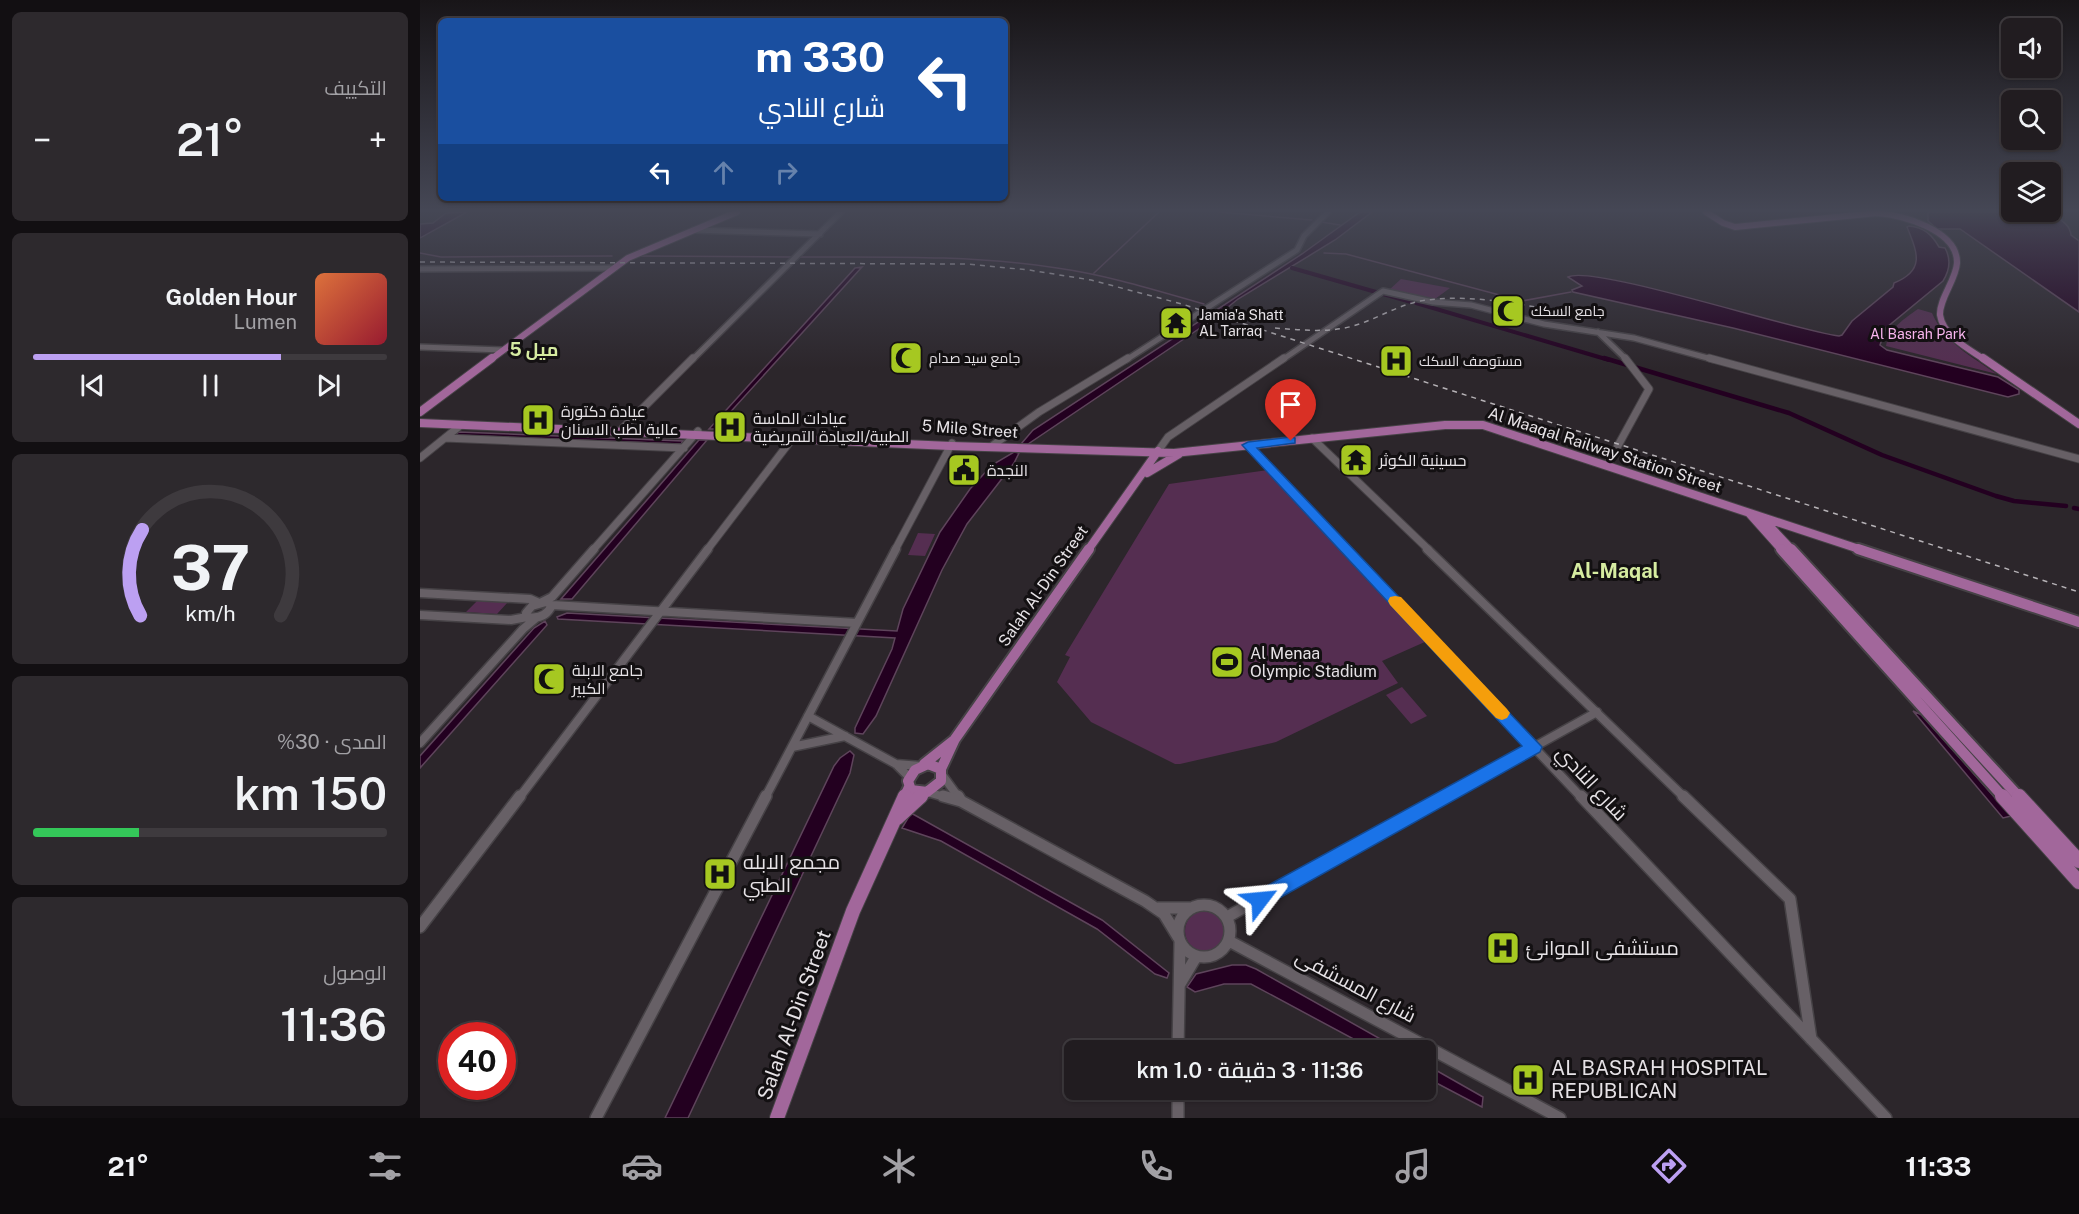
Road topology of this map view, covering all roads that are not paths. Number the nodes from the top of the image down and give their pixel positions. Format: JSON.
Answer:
{"nodes":[{"id":1,"x":620,"y":264,"type":"edge"},
{"id":2,"x":790,"y":264,"type":"edge"},
{"id":3,"x":1274,"y":264,"type":"edge"},
{"id":4,"x":1957,"y":264,"type":"edge"},
{"id":5,"x":614,"y":268,"type":"junction"},
{"id":6,"x":420,"y":269,"type":"edge"},
{"id":7,"x":1598,"y":332,"type":"junction"},
{"id":8,"x":420,"y":347,"type":"edge"},
{"id":9,"x":503,"y":350,"type":"junction"},
{"id":10,"x":423,"y":419,"type":"edge"},
{"id":11,"x":2079,"y":424,"type":"edge"},
{"id":12,"x":461,"y":425,"type":"junction"},
{"id":13,"x":623,"y":428,"type":"junction"},
{"id":14,"x":697,"y":433,"type":"junction"},
{"id":15,"x":445,"y":438,"type":"junction"},
{"id":16,"x":1312,"y":438,"type":"junction"},
{"id":17,"x":792,"y":439,"type":"junction"},
{"id":18,"x":952,"y":444,"type":"junction"},
{"id":19,"x":1248,"y":445,"type":"junction"},
{"id":20,"x":992,"y":446,"type":"junction"},
{"id":21,"x":684,"y":448,"type":"junction"},
{"id":22,"x":1188,"y":451,"type":"junction"},
{"id":23,"x":1123,"y":452,"type":"junction"},
{"id":24,"x":1158,"y":452,"type":"junction"},
{"id":25,"x":420,"y":458,"type":"edge"},
{"id":26,"x":2079,"y":459,"type":"edge"},
{"id":27,"x":1608,"y":462,"type":"junction"},
{"id":28,"x":1142,"y":475,"type":"junction"},
{"id":29,"x":1757,"y":515,"type":"junction"},
{"id":30,"x":1806,"y":532,"type":"junction"},
{"id":31,"x":1794,"y":553,"type":"junction"},
{"id":32,"x":1815,"y":580,"type":"junction"},
{"id":33,"x":420,"y":593,"type":"edge"},
{"id":34,"x":547,"y":604,"type":"junction"},
{"id":35,"x":660,"y":613,"type":"junction"},
{"id":36,"x":420,"y":615,"type":"edge"},
{"id":37,"x":531,"y":618,"type":"junction"},
{"id":38,"x":2079,"y":618,"type":"edge"},
{"id":39,"x":2079,"y":622,"type":"edge"},
{"id":40,"x":857,"y":623,"type":"junction"},
{"id":41,"x":1867,"y":630,"type":"junction"},
{"id":42,"x":1855,"y":632,"type":"junction"},
{"id":43,"x":1916,"y":685,"type":"junction"},
{"id":44,"x":1904,"y":687,"type":"junction"},
{"id":45,"x":1597,"y":712,"type":"junction"},
{"id":46,"x":808,"y":716,"type":"junction"},
{"id":47,"x":845,"y":735,"type":"junction"},
{"id":48,"x":955,"y":739,"type":"junction"},
{"id":49,"x":420,"y":742,"type":"edge"},
{"id":50,"x":792,"y":747,"type":"junction"},
{"id":51,"x":1534,"y":747,"type":"junction"},
{"id":52,"x":1976,"y":750,"type":"junction"},
{"id":53,"x":1963,"y":752,"type":"junction"},
{"id":54,"x":896,"y":764,"type":"junction"},
{"id":55,"x":922,"y":765,"type":"junction"},
{"id":56,"x":942,"y":772,"type":"junction"},
{"id":57,"x":909,"y":782,"type":"junction"},
{"id":58,"x":926,"y":792,"type":"junction"},
{"id":59,"x":961,"y":801,"type":"junction"},
{"id":60,"x":2039,"y":820,"type":"junction"},
{"id":61,"x":2025,"y":822,"type":"junction"},
{"id":62,"x":890,"y":826,"type":"junction"},
{"id":63,"x":2079,"y":861,"type":"edge"},
{"id":64,"x":2079,"y":882,"type":"edge"},
{"id":65,"x":1158,"y":908,"type":"junction"},
{"id":66,"x":1193,"y":908,"type":"junction"},
{"id":67,"x":1227,"y":918,"type":"junction"},
{"id":68,"x":420,"y":927,"type":"edge"},
{"id":69,"x":1179,"y":940,"type":"junction"},
{"id":70,"x":1229,"y":941,"type":"junction"},
{"id":71,"x":1196,"y":957,"type":"junction"},
{"id":72,"x":1179,"y":986,"type":"junction"},
{"id":73,"x":1178,"y":1040,"type":"edge"},
{"id":74,"x":1811,"y":1040,"type":"junction"},
{"id":75,"x":1178,"y":1100,"type":"edge"},
{"id":76,"x":596,"y":1118,"type":"edge"},
{"id":77,"x":777,"y":1118,"type":"edge"},
{"id":78,"x":1178,"y":1118,"type":"edge"},
{"id":79,"x":1560,"y":1118,"type":"edge"},
{"id":80,"x":1886,"y":1118,"type":"edge"}],
"edges":[{"from":1,"to":5,"type":"main road"},
{"from":2,"to":13,"type":"street"},
{"from":3,"to":20,"type":"street"},
{"from":4,"to":11,"type":"main road"},
{"from":5,"to":6,"type":"street"},
{"from":5,"to":9,"type":"main road"},
{"from":5,"to":10,"type":"main road"},
{"from":7,"to":24,"type":"street"},
{"from":7,"to":26,"type":"street"},
{"from":7,"to":27,"type":"street"},
{"from":8,"to":9,"type":"street"},
{"from":9,"to":10,"type":"main road"},
{"from":10,"to":12,"type":"main road","name":"5 Mile Street"},
{"from":10,"to":13,"type":"main road","name":"5 Mile Street"},
{"from":12,"to":14,"type":"main road","name":"5 Mile Street"},
{"from":12,"to":15,"type":"street"},
{"from":13,"to":14,"type":"main road","name":"5 Mile Street"},
{"from":14,"to":17,"type":"main road","name":"5 Mile Street"},
{"from":14,"to":18,"type":"main road","name":"5 Mile Street"},
{"from":14,"to":21,"type":"street"},
{"from":15,"to":21,"type":"street"},
{"from":15,"to":25,"type":"street"},
{"from":16,"to":19,"type":"main road","name":"Al Maaqal Railway Station Street"},
{"from":16,"to":29,"type":"main road","name":"Al Maaqal Railway Station Street"},
{"from":16,"to":45,"type":"street"},
{"from":17,"to":18,"type":"main road","name":"5 Mile Street"},
{"from":17,"to":35,"type":"street"},
{"from":18,"to":20,"type":"main road","name":"5 Mile Street"},
{"from":18,"to":40,"type":"street"},
{"from":19,"to":22,"type":"main road","name":"Al Maaqal Railway Station Street"},
{"from":19,"to":51,"type":"street","name":"شارع النادي"},
{"from":20,"to":23,"type":"main road","name":"5 Mile Street"},
{"from":21,"to":34,"type":"street"},
{"from":22,"to":24,"type":"main road","name":"Al Maaqal Railway Station Street"},
{"from":22,"to":28,"type":"main road"},
{"from":23,"to":24,"type":"main road","name":"5 Mile Street"},
{"from":23,"to":28,"type":"main road"},
{"from":24,"to":27,"type":"main road","name":"Al Maaqal Railway Station Street"},
{"from":24,"to":28,"type":"main road","name":"Salah Al-Din Street"},
{"from":27,"to":29,"type":"main road","name":"Al Maaqal Railway Station Street"},
{"from":28,"to":48,"type":"main road","name":"Salah Al-Din Street"},
{"from":29,"to":30,"type":"main road","name":"Al Maaqal Railway Station Street"},
{"from":29,"to":31,"type":"main road"},
{"from":29,"to":32,"type":"main road"},
{"from":29,"to":38,"type":"main road","name":"Al Maaqal Railway Station Street"},
{"from":30,"to":31,"type":"main road"},
{"from":30,"to":39,"type":"main road","name":"Al Maaqal Railway Station Street"},
{"from":31,"to":32,"type":"main road"},
{"from":32,"to":41,"type":"main road"},
{"from":32,"to":42,"type":"main road"},
{"from":33,"to":34,"type":"street"},
{"from":34,"to":35,"type":"street"},
{"from":34,"to":37,"type":"street"},
{"from":34,"to":37,"type":"street"},
{"from":35,"to":40,"type":"street"},
{"from":35,"to":68,"type":"street"},
{"from":36,"to":37,"type":"street"},
{"from":37,"to":49,"type":"street"},
{"from":40,"to":46,"type":"street"},
{"from":41,"to":42,"type":"main road"},
{"from":41,"to":43,"type":"main road"},
{"from":42,"to":44,"type":"main road"},
{"from":43,"to":44,"type":"main road"},
{"from":43,"to":52,"type":"main road"},
{"from":44,"to":53,"type":"main road"},
{"from":45,"to":51,"type":"street"},
{"from":45,"to":74,"type":"street"},
{"from":46,"to":47,"type":"street"},
{"from":46,"to":50,"type":"street"},
{"from":47,"to":50,"type":"street"},
{"from":47,"to":54,"type":"street"},
{"from":48,"to":55,"type":"main road","name":"Salah Al-Din Street"},
{"from":48,"to":56,"type":"main road","name":"Salah Al-Din Street"},
{"from":50,"to":76,"type":"street"},
{"from":51,"to":67,"type":"street"},
{"from":51,"to":74,"type":"street","name":"شارع النادي"},
{"from":52,"to":53,"type":"main road"},
{"from":52,"to":60,"type":"main road"},
{"from":53,"to":61,"type":"main road"},
{"from":54,"to":55,"type":"street"},
{"from":54,"to":57,"type":"street"},
{"from":55,"to":56,"type":"main road"},
{"from":55,"to":57,"type":"main road"},
{"from":56,"to":58,"type":"main road"},
{"from":56,"to":59,"type":"street"},
{"from":57,"to":58,"type":"main road"},
{"from":57,"to":62,"type":"main road","name":"Salah Al-Din Street"},
{"from":58,"to":59,"type":"street"},
{"from":58,"to":62,"type":"main road","name":"Salah Al-Din Street"},
{"from":59,"to":65,"type":"street"},
{"from":60,"to":61,"type":"main road"},
{"from":60,"to":63,"type":"main road"},
{"from":61,"to":64,"type":"main road"},
{"from":62,"to":77,"type":"main road","name":"Salah Al-Din Street"},
{"from":65,"to":66,"type":"street"},
{"from":65,"to":69,"type":"street"},
{"from":66,"to":67,"type":"street"},
{"from":66,"to":69,"type":"street"},
{"from":67,"to":70,"type":"street"},
{"from":69,"to":71,"type":"street"},
{"from":69,"to":72,"type":"street"},
{"from":70,"to":71,"type":"street"},
{"from":70,"to":79,"type":"street","name":"شارع المسشفى"},
{"from":71,"to":72,"type":"street"},
{"from":72,"to":73,"type":"street"},
{"from":74,"to":80,"type":"street","name":"شارع النادي"},
{"from":75,"to":78,"type":"street"}]}
